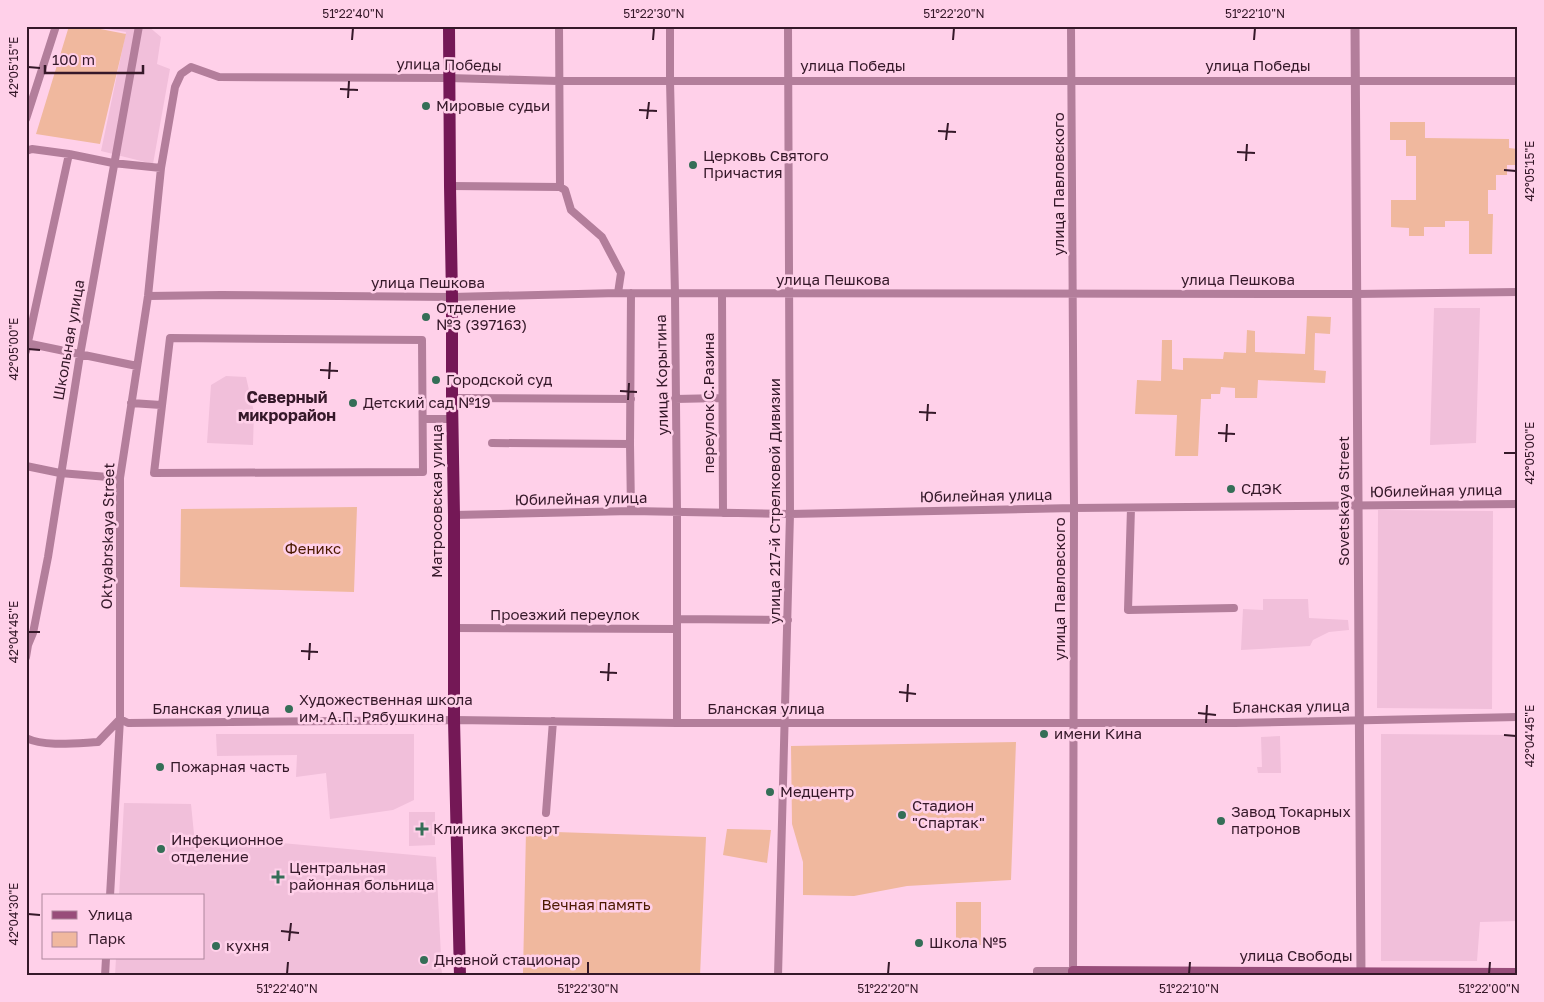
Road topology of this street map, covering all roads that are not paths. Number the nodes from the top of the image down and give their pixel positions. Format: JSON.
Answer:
{"nodes":[{"id":1,"x":56,"y":26,"type":"edge"},
{"id":2,"x":139,"y":26,"type":"edge"},
{"id":3,"x":449,"y":26,"type":"edge"},
{"id":4,"x":559,"y":26,"type":"edge"},
{"id":5,"x":670,"y":26,"type":"edge"},
{"id":6,"x":788,"y":26,"type":"edge"},
{"id":7,"x":1071,"y":26,"type":"edge"},
{"id":8,"x":1355,"y":26,"type":"edge"},
{"id":9,"x":191,"y":67,"type":"joint"},
{"id":10,"x":449,"y":78,"type":"junction"},
{"id":11,"x":788,"y":80,"type":"junction"},
{"id":12,"x":1355,"y":80,"type":"junction"},
{"id":13,"x":558,"y":81,"type":"junction"},
{"id":14,"x":670,"y":81,"type":"junction"},
{"id":15,"x":1072,"y":81,"type":"junction"},
{"id":16,"x":1518,"y":81,"type":"edge"},
{"id":17,"x":26,"y":119,"type":"edge"},
{"id":18,"x":26,"y":151,"type":"edge"},
{"id":19,"x":69,"y":154,"type":"junction"},
{"id":20,"x":114,"y":163,"type":"junction"},
{"id":21,"x":161,"y":168,"type":"junction"},
{"id":22,"x":450,"y":186,"type":"junction"},
{"id":23,"x":560,"y":187,"type":"junction"},
{"id":24,"x":1518,"y":292,"type":"edge"},
{"id":25,"x":1073,"y":293,"type":"junction"},
{"id":26,"x":618,"y":294,"type":"junction"},
{"id":27,"x":631,"y":294,"type":"junction"},
{"id":28,"x":675,"y":294,"type":"junction"},
{"id":29,"x":722,"y":294,"type":"junction"},
{"id":30,"x":790,"y":294,"type":"junction"},
{"id":31,"x":1356,"y":294,"type":"junction"},
{"id":32,"x":148,"y":296,"type":"junction"},
{"id":33,"x":452,"y":298,"type":"junction"},
{"id":34,"x":27,"y":346,"type":"edge"},
{"id":35,"x":80,"y":355,"type":"junction"},
{"id":36,"x":137,"y":366,"type":"junction"},
{"id":37,"x":452,"y":398,"type":"junction"},
{"id":38,"x":722,"y":398,"type":"junction"},
{"id":39,"x":631,"y":399,"type":"junction"},
{"id":40,"x":675,"y":399,"type":"junction"},
{"id":41,"x":131,"y":404,"type":"junction"},
{"id":42,"x":161,"y":405,"type":"junction"},
{"id":43,"x":452,"y":419,"type":"junction"},
{"id":44,"x":423,"y":420,"type":"junction"},
{"id":45,"x":492,"y":443,"type":"dead end"},
{"id":46,"x":630,"y":444,"type":"junction"},
{"id":47,"x":26,"y":466,"type":"edge"},
{"id":48,"x":60,"y":473,"type":"junction"},
{"id":49,"x":120,"y":478,"type":"junction"},
{"id":50,"x":1518,"y":504,"type":"edge"},
{"id":51,"x":1358,"y":506,"type":"junction"},
{"id":52,"x":1074,"y":508,"type":"junction"},
{"id":53,"x":1131,"y":508,"type":"junction"},
{"id":54,"x":632,"y":512,"type":"junction"},
{"id":55,"x":677,"y":512,"type":"junction"},
{"id":56,"x":723,"y":513,"type":"junction"},
{"id":57,"x":790,"y":514,"type":"junction"},
{"id":58,"x":454,"y":515,"type":"junction"},
{"id":59,"x":1234,"y":608,"type":"dead end"},
{"id":60,"x":677,"y":619,"type":"junction"},
{"id":61,"x":788,"y":620,"type":"junction"},
{"id":62,"x":453,"y":628,"type":"junction"},
{"id":63,"x":677,"y":629,"type":"junction"},
{"id":64,"x":27,"y":643,"type":"edge"},
{"id":65,"x":26,"y":657,"type":"edge"},
{"id":66,"x":1518,"y":717,"type":"edge"},
{"id":67,"x":120,"y":720,"type":"junction"},
{"id":68,"x":454,"y":720,"type":"junction"},
{"id":69,"x":1359,"y":720,"type":"junction"},
{"id":70,"x":552,"y":721,"type":"junction"},
{"id":71,"x":1074,"y":722,"type":"junction"},
{"id":72,"x":677,"y":723,"type":"junction"},
{"id":73,"x":784,"y":723,"type":"junction"},
{"id":74,"x":26,"y":738,"type":"edge"},
{"id":75,"x":546,"y":813,"type":"dead end"},
{"id":76,"x":110,"y":894,"type":"edge"},
{"id":77,"x":106,"y":960,"type":"edge"},
{"id":78,"x":1073,"y":973,"type":"edge"},
{"id":79,"x":1518,"y":973,"type":"edge"},
{"id":80,"x":1361,"y":974,"type":"edge"},
{"id":81,"x":105,"y":976,"type":"edge"},
{"id":82,"x":460,"y":976,"type":"edge"},
{"id":83,"x":778,"y":976,"type":"edge"},
{"id":84,"x":1037,"y":976,"type":"edge"}],
"edges":[{"from":1,"to":17,"type":"street"},
{"from":2,"to":20,"type":"street","name":"Школьная улица"},
{"from":3,"to":10,"type":"highway","name":"Матросовская улица"},
{"from":4,"to":13,"type":"street"},
{"from":5,"to":14,"type":"street","name":"улица Корытина"},
{"from":6,"to":11,"type":"street","name":"улица 217-й Стрелковой Дивизии"},
{"from":7,"to":15,"type":"street","name":"улица Павловского"},
{"from":8,"to":12,"type":"street","name":"Sovetskaya Street"},
{"from":9,"to":10,"type":"street","name":"улица Победы"},
{"from":9,"to":21,"type":"street","name":"Oktyabrskaya Street"},
{"from":10,"to":13,"type":"street","name":"улица Победы"},
{"from":10,"to":22,"type":"highway","name":"Матросовская улица"},
{"from":11,"to":14,"type":"street","name":"улица Победы"},
{"from":11,"to":15,"type":"street","name":"улица Победы"},
{"from":11,"to":30,"type":"street","name":"улица 217-й Стрелковой Дивизии"},
{"from":12,"to":15,"type":"street","name":"улица Победы"},
{"from":12,"to":16,"type":"street","name":"улица Победы"},
{"from":12,"to":31,"type":"street","name":"Sovetskaya Street"},
{"from":13,"to":14,"type":"street","name":"улица Победы"},
{"from":13,"to":23,"type":"street"},
{"from":14,"to":28,"type":"street","name":"улица Корытина"},
{"from":15,"to":25,"type":"street","name":"улица Павловского"},
{"from":18,"to":19,"type":"street"},
{"from":19,"to":20,"type":"street"},
{"from":19,"to":34,"type":"street"},
{"from":20,"to":21,"type":"street"},
{"from":20,"to":35,"type":"street","name":"Школьная улица"},
{"from":21,"to":32,"type":"street","name":"Oktyabrskaya Street"},
{"from":22,"to":23,"type":"street"},
{"from":22,"to":33,"type":"highway","name":"Матросовская улица"},
{"from":23,"to":26,"type":"street"},
{"from":24,"to":31,"type":"street","name":"улица Пешкова"},
{"from":25,"to":30,"type":"street","name":"улица Пешкова"},
{"from":25,"to":31,"type":"street","name":"улица Пешкова"},
{"from":25,"to":52,"type":"street","name":"улица Павловского"},
{"from":26,"to":27,"type":"street","name":"улица Пешкова"},
{"from":26,"to":33,"type":"street","name":"улица Пешкова"},
{"from":27,"to":28,"type":"street","name":"улица Пешкова"},
{"from":27,"to":39,"type":"street"},
{"from":28,"to":29,"type":"street","name":"улица Пешкова"},
{"from":28,"to":40,"type":"street","name":"улица Корытина"},
{"from":29,"to":30,"type":"street","name":"улица Пешкова"},
{"from":29,"to":38,"type":"street","name":"переулок С.Разина"},
{"from":30,"to":57,"type":"street","name":"улица 217-й Стрелковой Дивизии"},
{"from":31,"to":51,"type":"street","name":"Sovetskaya Street"},
{"from":32,"to":33,"type":"street","name":"улица Пешкова"},
{"from":32,"to":36,"type":"street","name":"Oktyabrskaya Street"},
{"from":33,"to":37,"type":"highway","name":"Матросовская улица"},
{"from":34,"to":35,"type":"street"},
{"from":35,"to":36,"type":"street"},
{"from":35,"to":48,"type":"street","name":"Школьная улица"},
{"from":36,"to":41,"type":"street","name":"Oktyabrskaya Street"},
{"from":37,"to":39,"type":"street"},
{"from":37,"to":43,"type":"highway","name":"Матросовская улица"},
{"from":38,"to":40,"type":"street"},
{"from":38,"to":56,"type":"street","name":"переулок С.Разина"},
{"from":39,"to":46,"type":"street"},
{"from":40,"to":55,"type":"street","name":"улица Корытина"},
{"from":41,"to":42,"type":"street"},
{"from":41,"to":49,"type":"street","name":"Oktyabrskaya Street"},
{"from":42,"to":44,"type":"street"},
{"from":42,"to":44,"type":"street"},
{"from":43,"to":44,"type":"street"},
{"from":43,"to":58,"type":"highway","name":"Матросовская улица"},
{"from":45,"to":46,"type":"street"},
{"from":46,"to":54,"type":"street"},
{"from":47,"to":48,"type":"street"},
{"from":48,"to":49,"type":"street"},
{"from":48,"to":64,"type":"street","name":"Школьная улица"},
{"from":49,"to":67,"type":"street","name":"Oktyabrskaya Street"},
{"from":50,"to":51,"type":"street","name":"Юбилейная улица"},
{"from":51,"to":53,"type":"street","name":"Юбилейная улица"},
{"from":51,"to":69,"type":"street","name":"Sovetskaya Street"},
{"from":52,"to":53,"type":"street","name":"Юбилейная улица"},
{"from":52,"to":57,"type":"street","name":"Юбилейная улица"},
{"from":52,"to":71,"type":"street","name":"улица Павловского"},
{"from":53,"to":59,"type":"street"},
{"from":54,"to":55,"type":"street","name":"Юбилейная улица"},
{"from":54,"to":58,"type":"street","name":"Юбилейная улица"},
{"from":55,"to":56,"type":"street","name":"Юбилейная улица"},
{"from":55,"to":60,"type":"street","name":"улица Корытина"},
{"from":56,"to":57,"type":"street","name":"Юбилейная улица"},
{"from":57,"to":61,"type":"street","name":"улица 217-й Стрелковой Дивизии"},
{"from":58,"to":62,"type":"highway","name":"Матросовская улица"},
{"from":60,"to":61,"type":"street"},
{"from":60,"to":63,"type":"street","name":"улица Корытина"},
{"from":61,"to":73,"type":"street","name":"улица 217-й Стрелковой Дивизии"},
{"from":62,"to":63,"type":"street","name":"Проезжий переулок"},
{"from":62,"to":68,"type":"highway","name":"Матросовская улица"},
{"from":63,"to":72,"type":"street","name":"улица Корытина"},
{"from":64,"to":65,"type":"street","name":"Школьная улица"},
{"from":66,"to":69,"type":"street","name":"Бланская улица"},
{"from":67,"to":68,"type":"street","name":"Бланская улица"},
{"from":67,"to":74,"type":"street"},
{"from":67,"to":76,"type":"street","name":"Oktyabrskaya Street"},
{"from":68,"to":70,"type":"street","name":"Бланская улица"},
{"from":68,"to":82,"type":"highway","name":"Матросовская улица"},
{"from":69,"to":71,"type":"street","name":"Бланская улица"},
{"from":69,"to":80,"type":"street","name":"Sovetskaya Street"},
{"from":70,"to":72,"type":"street","name":"Бланская улица"},
{"from":70,"to":75,"type":"street"},
{"from":71,"to":73,"type":"street","name":"Бланская улица"},
{"from":71,"to":78,"type":"street","name":"улица Павловского"},
{"from":72,"to":73,"type":"street","name":"Бланская улица"},
{"from":73,"to":83,"type":"street","name":"улица 217-й Стрелковой Дивизии"},
{"from":77,"to":81,"type":"street"},
{"from":78,"to":80,"type":"main road","name":"улица Свободы"},
{"from":78,"to":84,"type":"street"},
{"from":79,"to":80,"type":"main road","name":"улица Свободы"}]}
